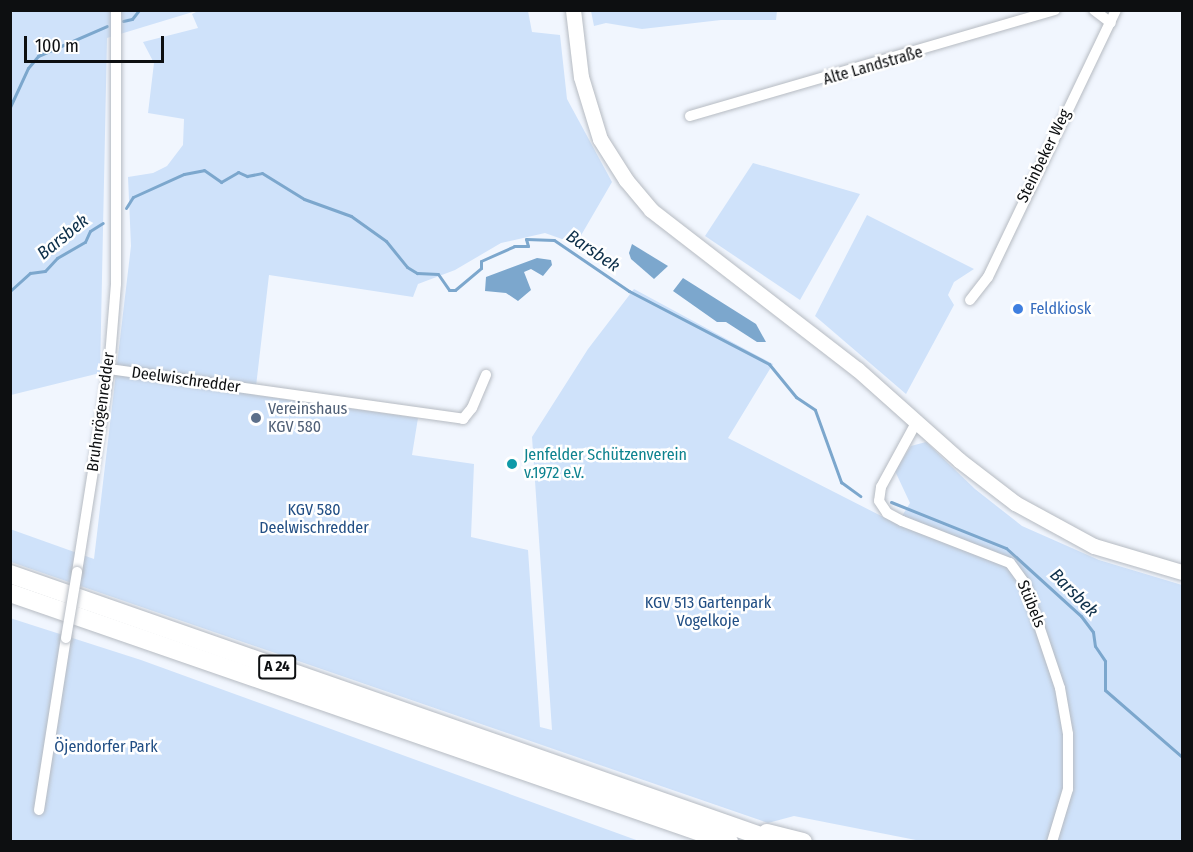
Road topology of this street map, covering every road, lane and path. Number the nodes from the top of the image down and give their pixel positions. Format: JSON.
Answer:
{"nodes":[{"id":1,"x":116,"y":10,"type":"edge"},
{"id":2,"x":573,"y":10,"type":"edge"},
{"id":3,"x":1055,"y":10,"type":"edge"},
{"id":4,"x":1094,"y":10,"type":"edge"},
{"id":5,"x":1116,"y":10,"type":"edge"},
{"id":6,"x":1111,"y":23,"type":"junction"},
{"id":7,"x":690,"y":116,"type":"dead end"},
{"id":8,"x":970,"y":300,"type":"dead end"},
{"id":9,"x":109,"y":369,"type":"junction"},
{"id":10,"x":486,"y":375,"type":"dead end"},
{"id":11,"x":916,"y":423,"type":"junction"},
{"id":12,"x":1182,"y":572,"type":"edge"},
{"id":13,"x":10,"y":574,"type":"edge"},
{"id":14,"x":10,"y":593,"type":"edge"},
{"id":15,"x":39,"y":810,"type":"dead end"},
{"id":16,"x":720,"y":821,"type":"junction"},
{"id":17,"x":729,"y":842,"type":"edge"},
{"id":18,"x":778,"y":842,"type":"edge"},
{"id":19,"x":803,"y":842,"type":"edge"},
{"id":20,"x":1052,"y":842,"type":"edge"}],
"edges":[{"from":1,"to":9,"type":"street","name":"Bruhnrögenredder"},
{"from":2,"to":11,"type":"main road"},
{"from":3,"to":7,"type":"street","name":"Alte Landstraße"},
{"from":4,"to":6,"type":"street"},
{"from":5,"to":6,"type":"street","name":"Steinbeker Weg"},
{"from":6,"to":8,"type":"street","name":"Steinbeker Weg"},
{"from":9,"to":10,"type":"street","name":"Deelwischredder"},
{"from":9,"to":15,"type":"street","name":"Bruhnrögenredder","bridge":true},
{"from":11,"to":12,"type":"main road"},
{"from":11,"to":20,"type":"street","name":"Stübels"},
{"from":13,"to":16,"type":"highway","number":"A 24"},
{"from":14,"to":17,"type":"highway","number":"A 24"},
{"from":16,"to":18,"type":"highway","number":"A 24"},
{"from":16,"to":19,"type":"highway","number":"A 24"}]}
